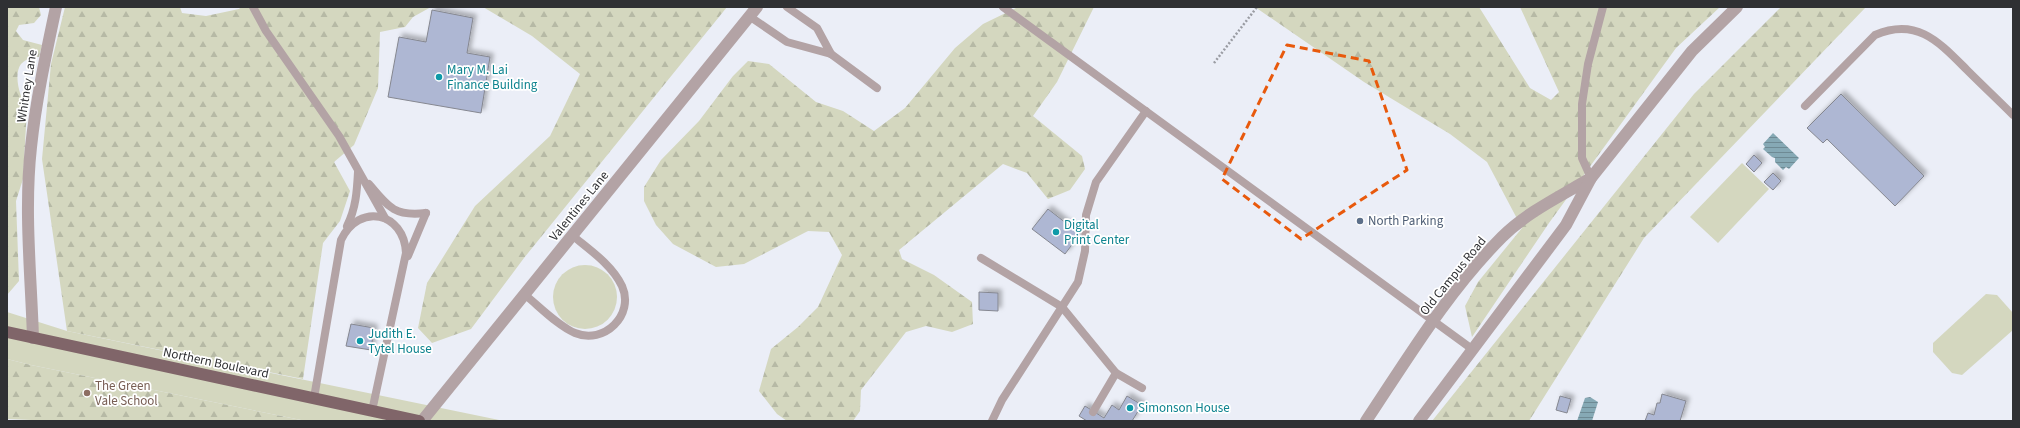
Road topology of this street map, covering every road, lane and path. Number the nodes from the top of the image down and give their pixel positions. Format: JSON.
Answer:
{"nodes":[{"id":1,"x":56,"y":7,"type":"edge"},
{"id":2,"x":253,"y":7,"type":"edge"},
{"id":3,"x":787,"y":7,"type":"edge"},
{"id":4,"x":1003,"y":7,"type":"edge"},
{"id":5,"x":1257,"y":7,"type":"edge"},
{"id":6,"x":1603,"y":7,"type":"edge"},
{"id":7,"x":1737,"y":7,"type":"edge"},
{"id":8,"x":753,"y":11,"type":"edge"},
{"id":9,"x":831,"y":54,"type":"junction"},
{"id":10,"x":1214,"y":63,"type":"dead end"},
{"id":11,"x":876,"y":88,"type":"dead end"},
{"id":12,"x":1805,"y":106,"type":"dead end"},
{"id":13,"x":1146,"y":111,"type":"junction"},
{"id":14,"x":2013,"y":115,"type":"edge"},
{"id":15,"x":358,"y":171,"type":"junction"},
{"id":16,"x":1591,"y":178,"type":"junction"},
{"id":17,"x":385,"y":218,"type":"junction"},
{"id":18,"x":346,"y":230,"type":"junction"},
{"id":19,"x":573,"y":236,"type":"junction"},
{"id":20,"x":981,"y":258,"type":"dead end"},
{"id":21,"x":404,"y":264,"type":"junction"},
{"id":22,"x":524,"y":294,"type":"junction"},
{"id":23,"x":1062,"y":306,"type":"junction"},
{"id":24,"x":1433,"y":320,"type":"junction"},
{"id":25,"x":7,"y":332,"type":"edge"},
{"id":26,"x":33,"y":338,"type":"junction"},
{"id":27,"x":1472,"y":349,"type":"junction"},
{"id":28,"x":1116,"y":373,"type":"junction"},
{"id":29,"x":1142,"y":388,"type":"dead end"},
{"id":30,"x":314,"y":398,"type":"junction"},
{"id":31,"x":372,"y":411,"type":"junction"},
{"id":32,"x":1093,"y":412,"type":"dead end"},
{"id":33,"x":420,"y":421,"type":"edge"},
{"id":34,"x":992,"y":421,"type":"edge"},
{"id":35,"x":1366,"y":421,"type":"edge"},
{"id":36,"x":1419,"y":421,"type":"edge"}],
"edges":[{"from":1,"to":26,"type":"street","name":"Whitney Lane"},
{"from":2,"to":15,"type":"lane"},
{"from":3,"to":9,"type":"lane"},
{"from":4,"to":13,"type":"lane"},
{"from":5,"to":10,"type":"path"},
{"from":6,"to":16,"type":"lane"},
{"from":7,"to":16,"type":"street","name":"Old Campus Road"},
{"from":8,"to":9,"type":"lane"},
{"from":8,"to":19,"type":"street","name":"Valentines Lane"},
{"from":9,"to":11,"type":"lane"},
{"from":12,"to":14,"type":"lane"},
{"from":13,"to":23,"type":"lane"},
{"from":13,"to":24,"type":"lane"},
{"from":15,"to":17,"type":"lane"},
{"from":15,"to":18,"type":"lane"},
{"from":15,"to":21,"type":"lane"},
{"from":16,"to":24,"type":"street","name":"Old Campus Road"},
{"from":16,"to":27,"type":"street","name":"Old Campus Road"},
{"from":17,"to":18,"type":"lane"},
{"from":17,"to":21,"type":"lane"},
{"from":18,"to":30,"type":"lane"},
{"from":19,"to":22,"type":"street","name":"Valentines Lane"},
{"from":19,"to":22,"type":"lane"},
{"from":20,"to":23,"type":"lane"},
{"from":21,"to":31,"type":"lane"},
{"from":22,"to":33,"type":"street","name":"Valentines Lane"},
{"from":23,"to":28,"type":"lane"},
{"from":23,"to":34,"type":"lane"},
{"from":24,"to":27,"type":"lane"},
{"from":24,"to":35,"type":"street","name":"Old Campus Road"},
{"from":25,"to":26,"type":"main road","name":"Northern Boulevard"},
{"from":26,"to":30,"type":"main road","name":"Northern Boulevard"},
{"from":27,"to":36,"type":"street","name":"Old Campus Road"},
{"from":28,"to":29,"type":"lane"},
{"from":28,"to":32,"type":"lane"},
{"from":30,"to":31,"type":"main road","name":"Northern Boulevard"},
{"from":31,"to":33,"type":"main road","name":"Northern Boulevard"}]}
